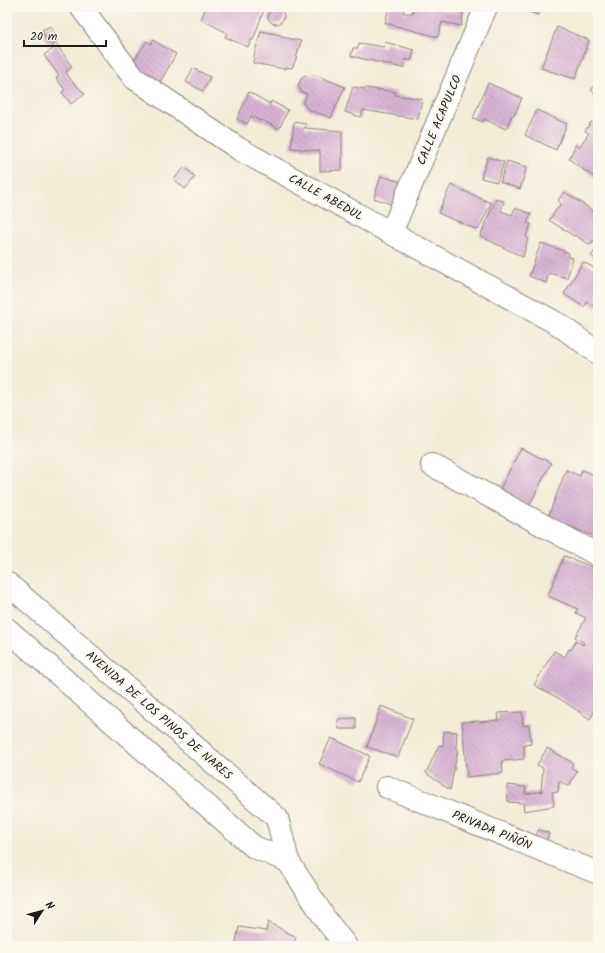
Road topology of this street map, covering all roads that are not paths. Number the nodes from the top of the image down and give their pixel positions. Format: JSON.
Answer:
{"nodes":[{"id":1,"x":81,"y":7,"type":"edge"},
{"id":2,"x":486,"y":7,"type":"edge"},
{"id":3,"x":391,"y":233,"type":"junction"},
{"id":4,"x":598,"y":353,"type":"edge"},
{"id":5,"x":432,"y":465,"type":"dead end"},
{"id":6,"x":598,"y":555,"type":"edge"},
{"id":7,"x":7,"y":583,"type":"edge"},
{"id":8,"x":7,"y":629,"type":"edge"},
{"id":9,"x":387,"y":786,"type":"dead end"},
{"id":10,"x":288,"y":861,"type":"junction"},
{"id":11,"x":598,"y":873,"type":"edge"},
{"id":12,"x":346,"y":946,"type":"edge"}],
"edges":[{"from":1,"to":3,"type":"street","name":"CALLE ABEDUL"},
{"from":2,"to":3,"type":"street","name":"CALLE ACAPULCO"},
{"from":3,"to":4,"type":"street","name":"CALLE ABEDUL"},
{"from":5,"to":6,"type":"street"},
{"from":7,"to":10,"type":"street","name":"AVENIDA DE LOS PINOS DE NARES"},
{"from":8,"to":10,"type":"street"},
{"from":9,"to":11,"type":"street","name":"PRIVADA PIÑÓN"},
{"from":10,"to":12,"type":"street","name":"AVENIDA DE LOS PINOS DE NARES"}]}
